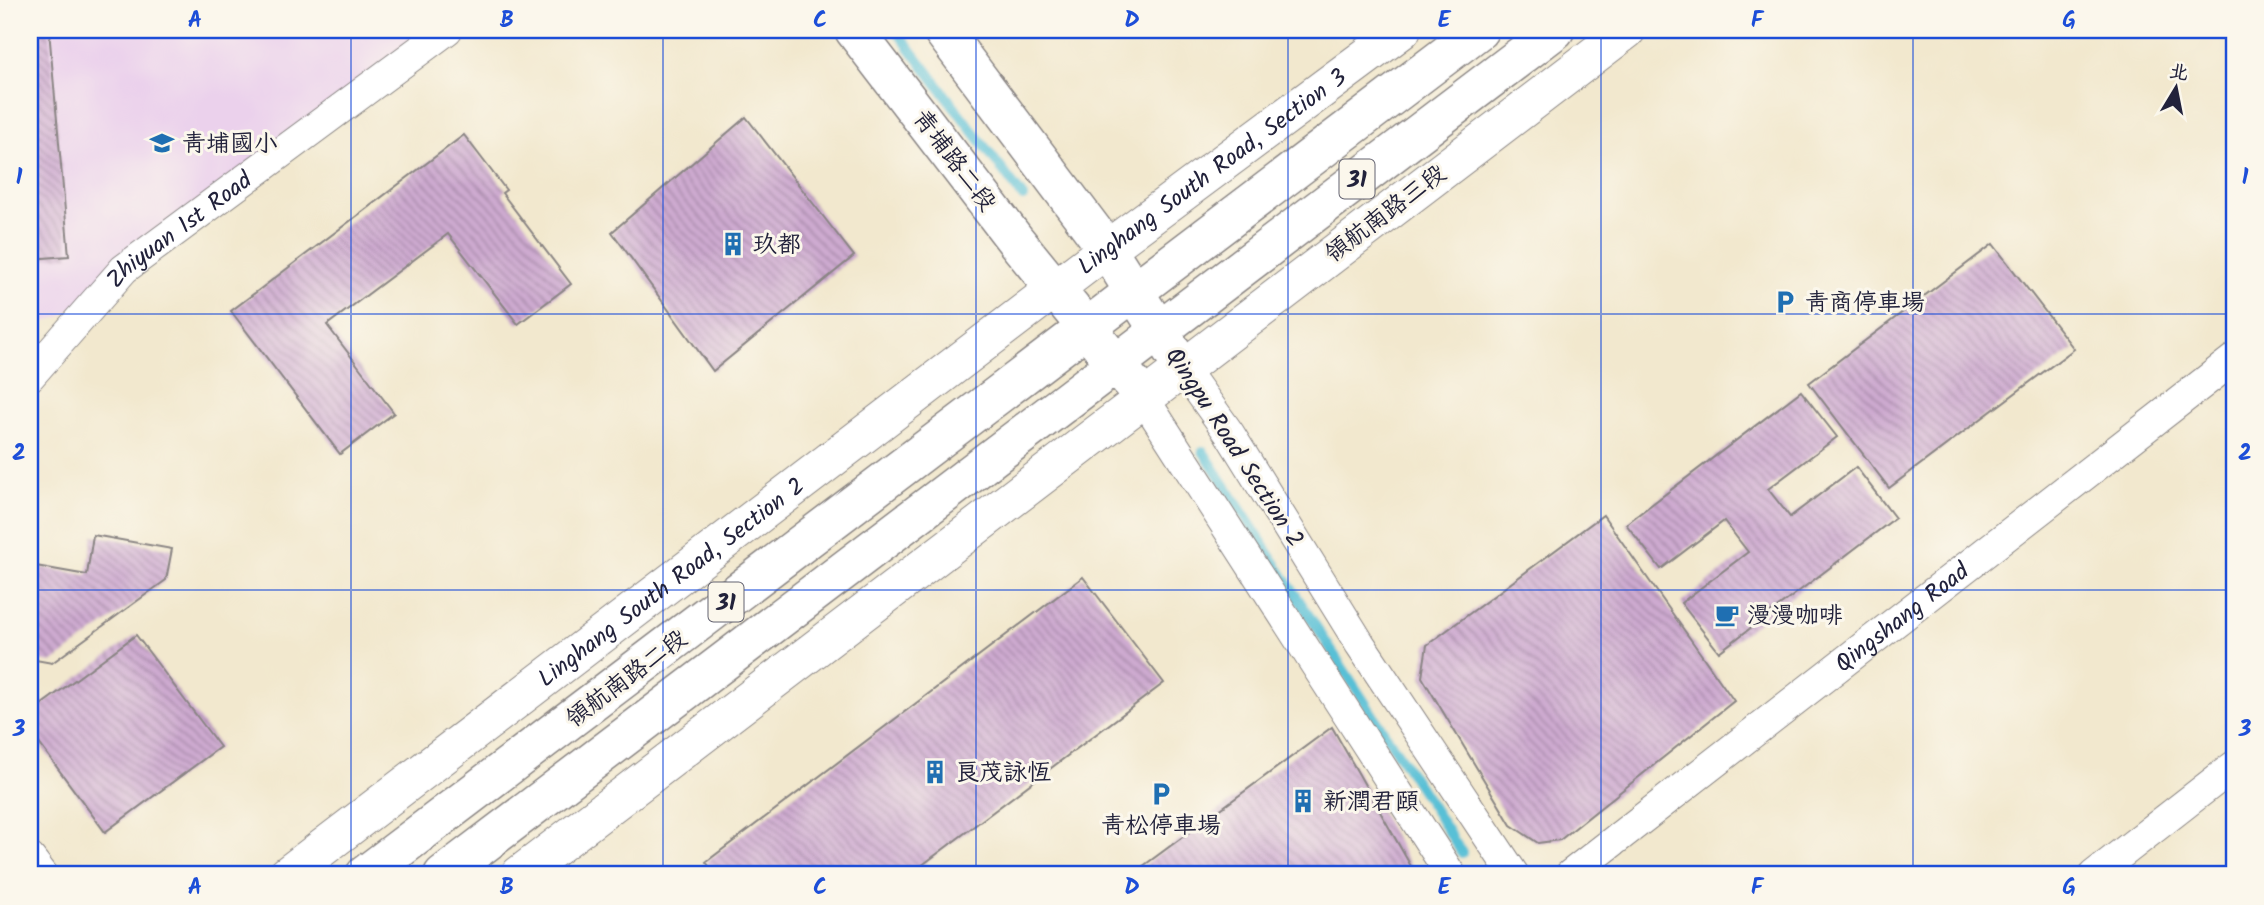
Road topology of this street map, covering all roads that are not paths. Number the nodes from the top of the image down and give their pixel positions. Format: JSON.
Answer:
{"nodes":[{"id":1,"x":447,"y":30,"type":"edge"},
{"id":2,"x":855,"y":30,"type":"edge"},
{"id":3,"x":942,"y":30,"type":"edge"},
{"id":4,"x":1402,"y":30,"type":"edge"},
{"id":5,"x":1479,"y":30,"type":"edge"},
{"id":6,"x":1555,"y":30,"type":"edge"},
{"id":7,"x":1627,"y":30,"type":"edge"},
{"id":8,"x":1107,"y":248,"type":"junction"},
{"id":9,"x":1055,"y":290,"type":"junction"},
{"id":10,"x":1133,"y":290,"type":"junction"},
{"id":11,"x":1087,"y":328,"type":"junction"},
{"id":12,"x":1159,"y":328,"type":"junction"},
{"id":13,"x":2234,"y":359,"type":"edge"},
{"id":14,"x":1116,"y":362,"type":"junction"},
{"id":15,"x":1182,"y":366,"type":"junction"},
{"id":16,"x":30,"y":376,"type":"edge"},
{"id":17,"x":1143,"y":397,"type":"junction"},
{"id":18,"x":2234,"y":766,"type":"edge"},
{"id":19,"x":30,"y":858,"type":"edge"},
{"id":20,"x":43,"y":875,"type":"edge"},
{"id":21,"x":288,"y":875,"type":"edge"},
{"id":22,"x":365,"y":875,"type":"edge"},
{"id":23,"x":443,"y":875,"type":"edge"},
{"id":24,"x":519,"y":875,"type":"edge"},
{"id":25,"x":1451,"y":875,"type":"edge"},
{"id":26,"x":1514,"y":875,"type":"edge"},
{"id":27,"x":1570,"y":875,"type":"edge"},
{"id":28,"x":2094,"y":875,"type":"edge"}],
"edges":[{"from":1,"to":16,"type":"street","name":"Zhiyuan 1st Road"},
{"from":2,"to":9,"type":"main road","name":"青埔路二段"},
{"from":3,"to":8,"type":"main road","name":"Qingpu Road Section 2"},
{"from":4,"to":8,"type":"street","name":"Linghang South Road, Section 3","number":"31"},
{"from":5,"to":10,"type":"main road","name":"Linghang South Road, Section 3","number":"31"},
{"from":6,"to":12,"type":"main road","number":"31"},
{"from":7,"to":15,"type":"street","name":"領航南路三段","number":"31"},
{"from":8,"to":9,"type":"street","name":"Linghang South Road, Section 3","number":"31"},
{"from":8,"to":10,"type":"main road","name":"Qingpu Road Section 2"},
{"from":9,"to":11,"type":"main road","name":"Qingpu Road Section 2"},
{"from":9,"to":21,"type":"street","name":"Linghang South Road, Section 2","number":"31"},
{"from":10,"to":11,"type":"main road","number":"31"},
{"from":10,"to":12,"type":"main road","name":"Qingpu Road Section 2"},
{"from":11,"to":14,"type":"main road","name":"Qingpu Road Section 2"},
{"from":11,"to":22,"type":"main road","name":"領航南路二段","number":"31"},
{"from":12,"to":14,"type":"main road","name":"領航南路二段","number":"31"},
{"from":12,"to":15,"type":"main road","name":"Qingpu Road Section 2"},
{"from":13,"to":27,"type":"street","name":"Qingshang Road"},
{"from":14,"to":17,"type":"main road","name":"Qingpu Road Section 2"},
{"from":14,"to":23,"type":"main road","name":"領航南路二段","number":"31"},
{"from":15,"to":17,"type":"street","name":"領航南路三段","number":"31"},
{"from":15,"to":26,"type":"street","name":"Qingpu Road Section 2"},
{"from":17,"to":24,"type":"street","number":"31"},
{"from":17,"to":25,"type":"street","name":"Qingpu Road Section 2"},
{"from":18,"to":28,"type":"street"},
{"from":19,"to":20,"type":"street"}]}
